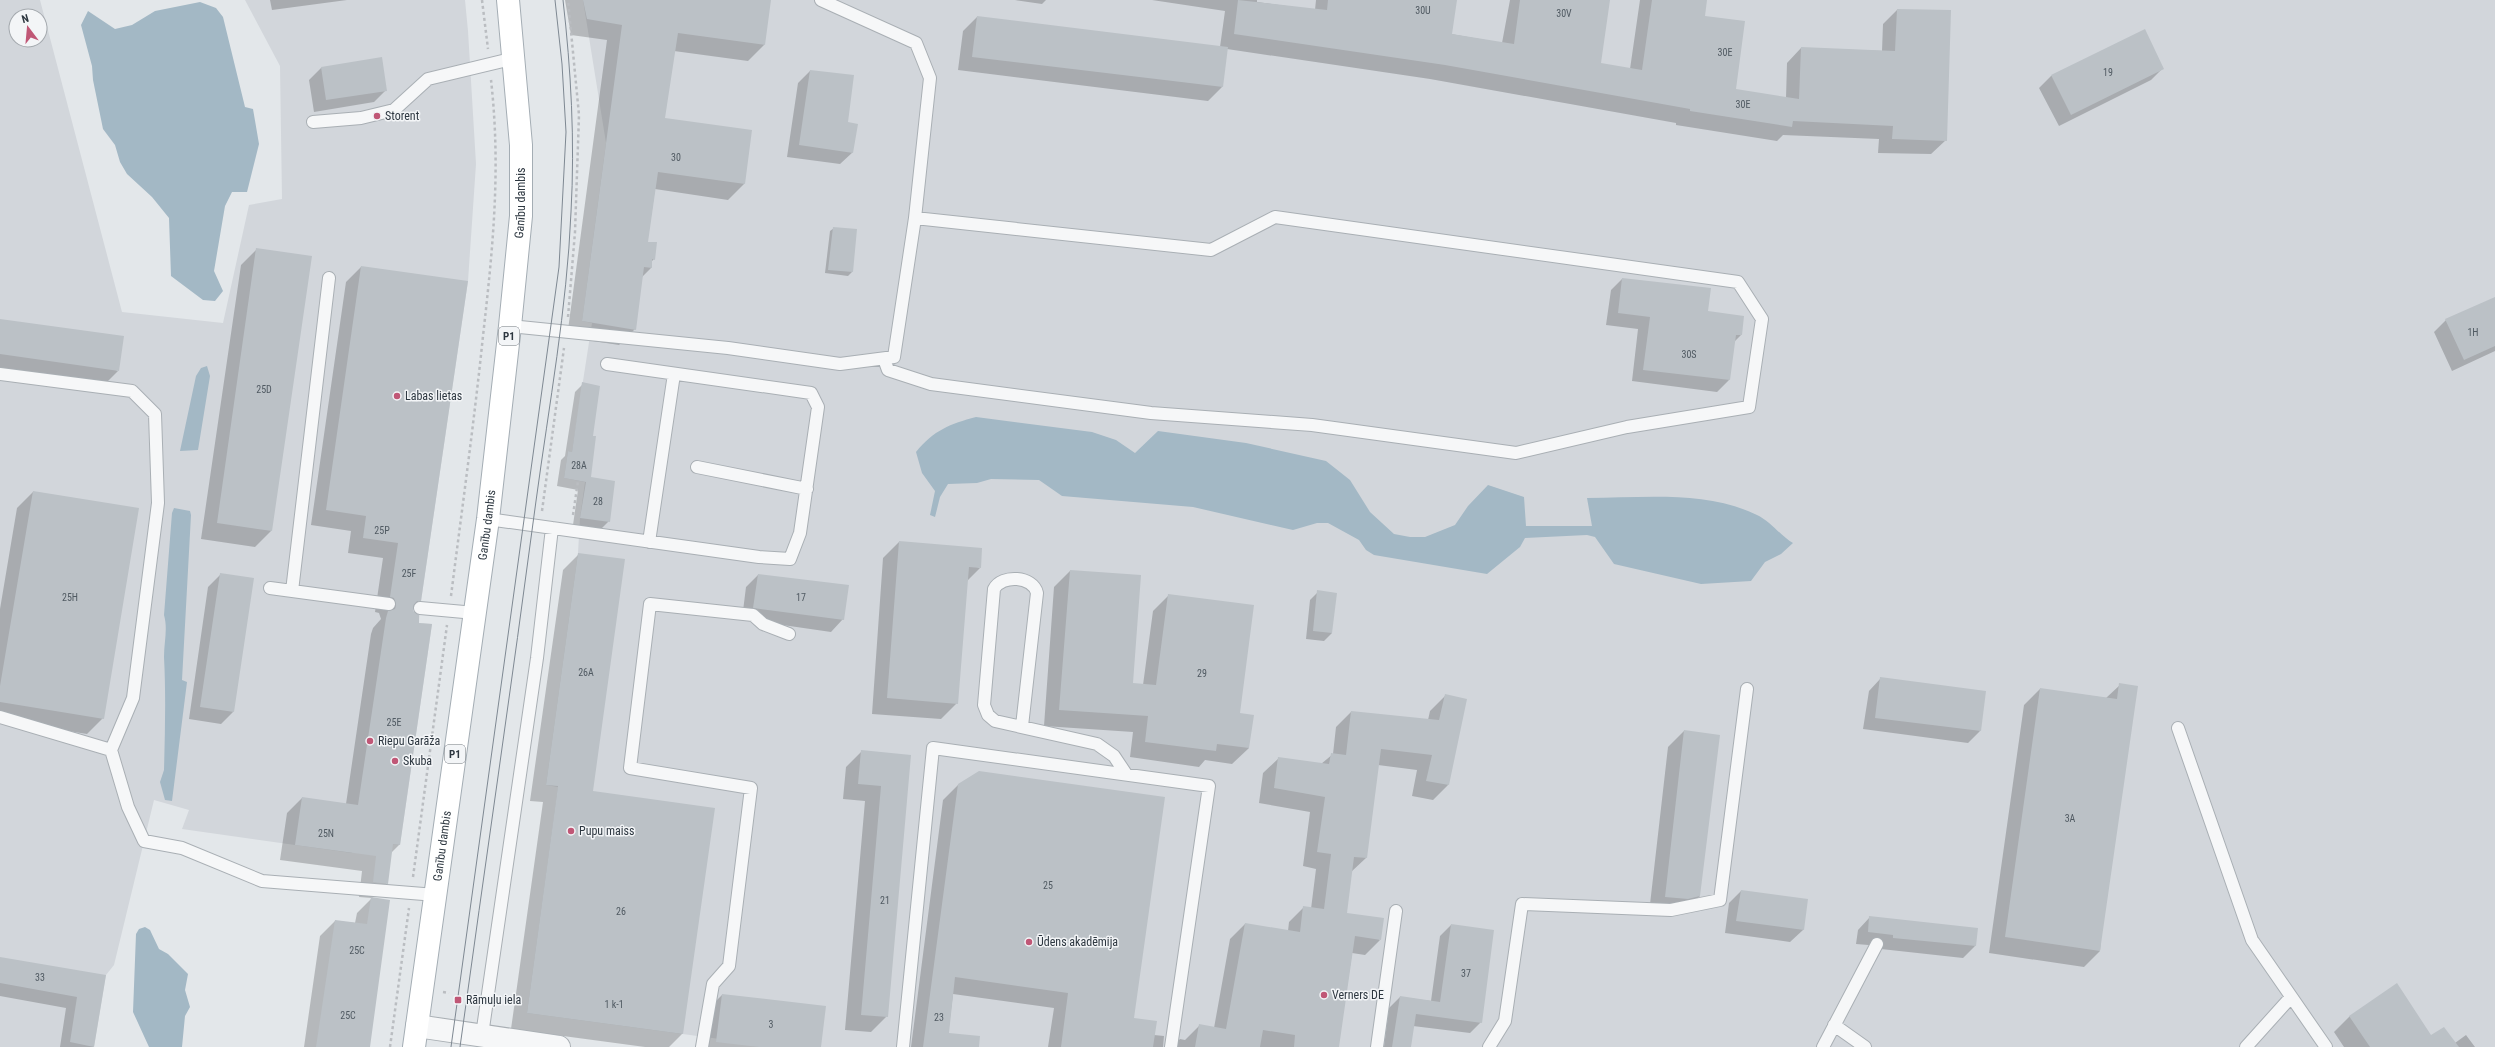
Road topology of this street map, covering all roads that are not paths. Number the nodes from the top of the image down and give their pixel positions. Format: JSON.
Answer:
{"nodes":[{"id":1,"x":508,"y":0,"type":"edge"},
{"id":2,"x":821,"y":0,"type":"edge"},
{"id":3,"x":515,"y":58,"type":"junction"},
{"id":4,"x":313,"y":122,"type":"dead end"},
{"id":5,"x":915,"y":218,"type":"junction"},
{"id":6,"x":329,"y":278,"type":"dead end"},
{"id":7,"x":510,"y":326,"type":"junction"},
{"id":8,"x":884,"y":359,"type":"junction"},
{"id":9,"x":607,"y":364,"type":"dead end"},
{"id":10,"x":0,"y":374,"type":"edge"},
{"id":11,"x":674,"y":374,"type":"junction"},
{"id":12,"x":697,"y":467,"type":"dead end"},
{"id":13,"x":807,"y":489,"type":"junction"},
{"id":14,"x":488,"y":519,"type":"junction"},
{"id":15,"x":552,"y":528,"type":"junction"},
{"id":16,"x":649,"y":542,"type":"junction"},
{"id":17,"x":270,"y":588,"type":"dead end"},
{"id":18,"x":292,"y":591,"type":"junction"},
{"id":19,"x":389,"y":604,"type":"dead end"},
{"id":20,"x":420,"y":608,"type":"dead end"},
{"id":21,"x":475,"y":613,"type":"junction"},
{"id":22,"x":789,"y":634,"type":"dead end"},
{"id":23,"x":1747,"y":689,"type":"dead end"},
{"id":24,"x":0,"y":717,"type":"edge"},
{"id":25,"x":1022,"y":726,"type":"junction"},
{"id":26,"x":2178,"y":728,"type":"dead end"},
{"id":27,"x":111,"y":750,"type":"junction"},
{"id":28,"x":1126,"y":774,"type":"junction"},
{"id":29,"x":436,"y":895,"type":"junction"},
{"id":30,"x":1396,"y":911,"type":"dead end"},
{"id":31,"x":1877,"y":944,"type":"dead end"},
{"id":32,"x":2291,"y":997,"type":"junction"},
{"id":33,"x":1834,"y":1025,"type":"junction"},
{"id":34,"x":417,"y":1026,"type":"junction"},
{"id":35,"x":485,"y":1039,"type":"edge"},
{"id":36,"x":414,"y":1047,"type":"edge"},
{"id":37,"x":559,"y":1047,"type":"edge"},
{"id":38,"x":702,"y":1047,"type":"edge"},
{"id":39,"x":904,"y":1047,"type":"edge"},
{"id":40,"x":1171,"y":1047,"type":"edge"},
{"id":41,"x":1377,"y":1047,"type":"edge"},
{"id":42,"x":1489,"y":1047,"type":"edge"},
{"id":43,"x":1823,"y":1047,"type":"edge"},
{"id":44,"x":1865,"y":1047,"type":"edge"},
{"id":45,"x":2246,"y":1047,"type":"edge"},
{"id":46,"x":2326,"y":1047,"type":"edge"}],
"edges":[{"from":1,"to":3,"type":"main road","name":"Ganību dambis","number":"P1"},
{"from":2,"to":5,"type":"lane"},
{"from":3,"to":4,"type":"lane"},
{"from":3,"to":7,"type":"main road","name":"Ganību dambis","number":"P1"},
{"from":5,"to":8,"type":"lane"},
{"from":5,"to":8,"type":"lane"},
{"from":6,"to":18,"type":"lane"},
{"from":7,"to":8,"type":"lane"},
{"from":7,"to":14,"type":"main road","name":"Ganību dambis","number":"P1"},
{"from":9,"to":11,"type":"lane"},
{"from":10,"to":27,"type":"lane"},
{"from":11,"to":13,"type":"lane"},
{"from":11,"to":16,"type":"lane"},
{"from":12,"to":13,"type":"lane"},
{"from":13,"to":16,"type":"lane"},
{"from":14,"to":15,"type":"lane"},
{"from":14,"to":21,"type":"main road","name":"Ganību dambis","number":"P1"},
{"from":15,"to":16,"type":"lane"},
{"from":15,"to":35,"type":"lane"},
{"from":17,"to":18,"type":"lane"},
{"from":18,"to":19,"type":"lane"},
{"from":20,"to":21,"type":"lane"},
{"from":21,"to":29,"type":"main road","name":"Ganību dambis","number":"P1"},
{"from":22,"to":38,"type":"lane"},
{"from":23,"to":42,"type":"lane"},
{"from":24,"to":27,"type":"lane"},
{"from":25,"to":25,"type":"lane"},
{"from":25,"to":28,"type":"lane"},
{"from":26,"to":32,"type":"lane"},
{"from":27,"to":29,"type":"lane"},
{"from":28,"to":39,"type":"lane"},
{"from":28,"to":40,"type":"lane"},
{"from":29,"to":34,"type":"main road","name":"Ganību dambis","number":"P1"},
{"from":30,"to":41,"type":"lane"},
{"from":31,"to":33,"type":"lane"},
{"from":32,"to":45,"type":"lane"},
{"from":32,"to":46,"type":"lane"},
{"from":33,"to":43,"type":"lane"},
{"from":33,"to":44,"type":"lane"},
{"from":34,"to":35,"type":"street"},
{"from":34,"to":36,"type":"main road","name":"Ganību dambis","number":"P1"},
{"from":35,"to":37,"type":"street"}]}
